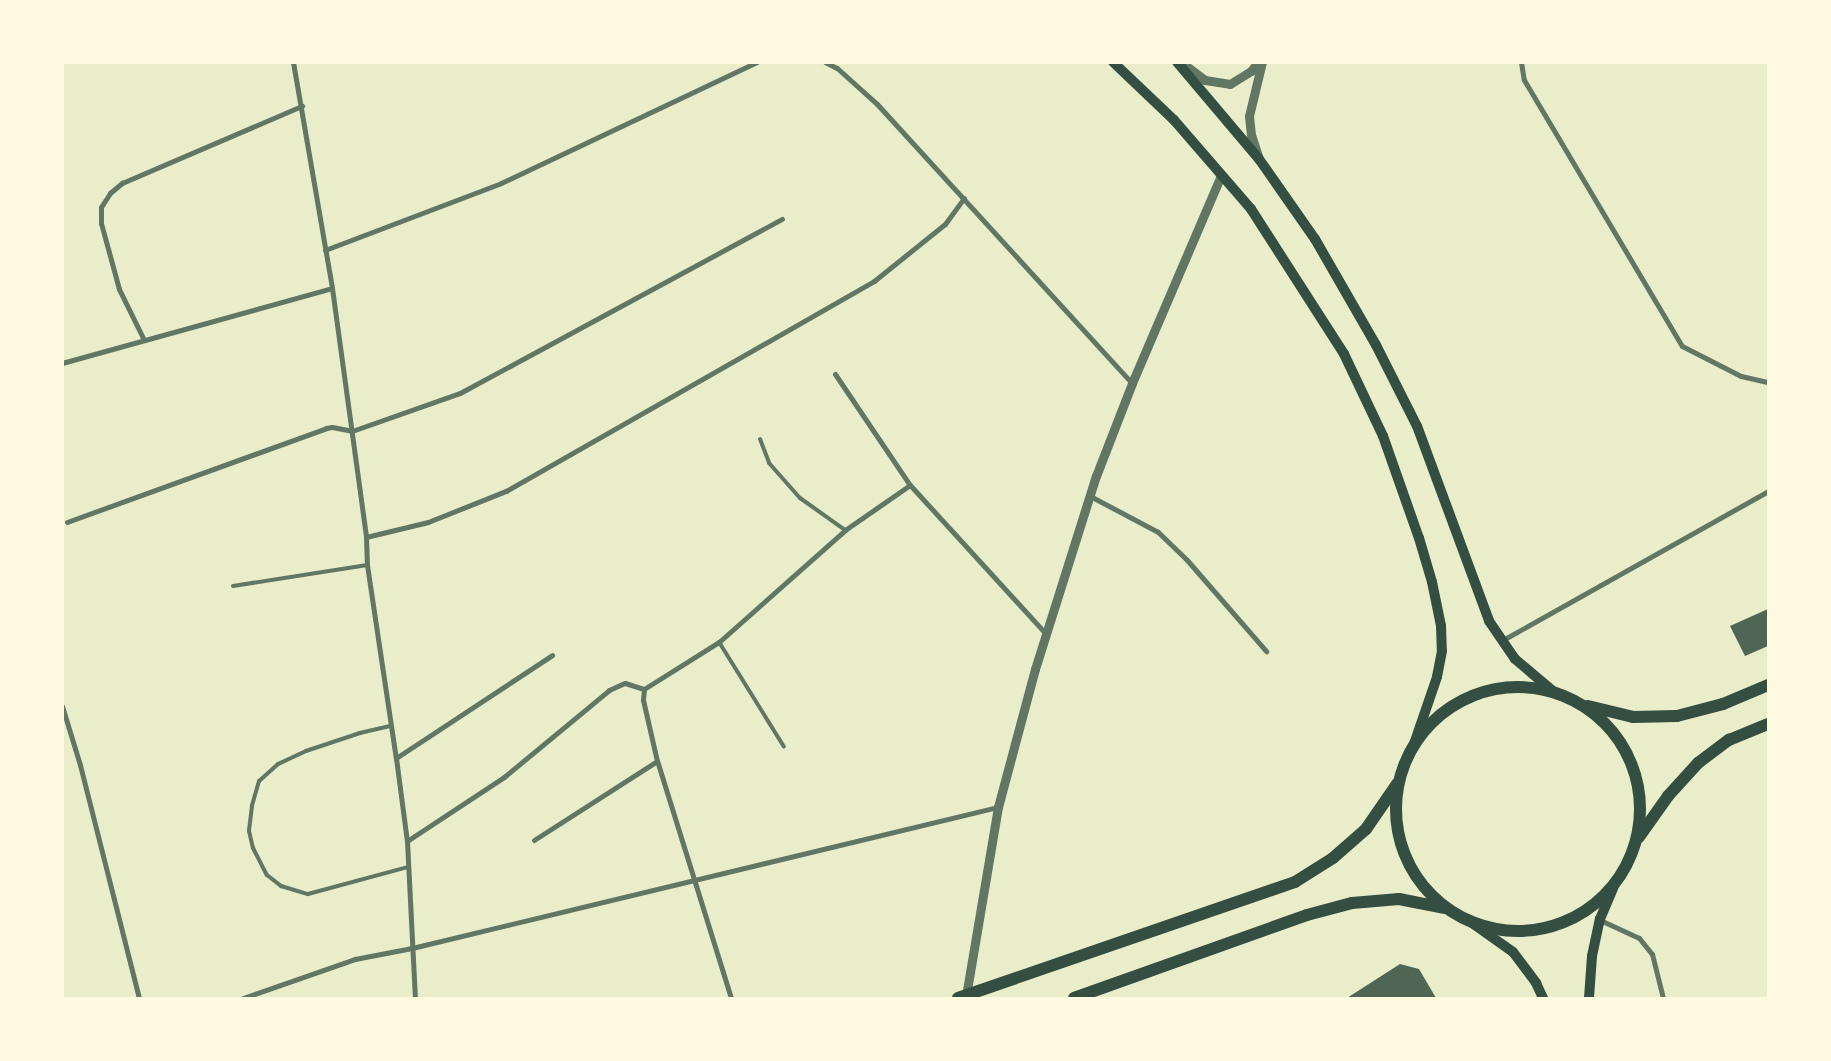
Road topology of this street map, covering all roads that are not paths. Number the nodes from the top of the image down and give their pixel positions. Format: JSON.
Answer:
{"nodes":[{"id":1,"x":294,"y":62,"type":"edge"},
{"id":2,"x":757,"y":62,"type":"edge"},
{"id":3,"x":825,"y":62,"type":"edge"},
{"id":4,"x":1113,"y":62,"type":"edge"},
{"id":5,"x":1179,"y":62,"type":"edge"},
{"id":6,"x":1258,"y":62,"type":"edge"},
{"id":7,"x":1262,"y":62,"type":"edge"},
{"id":8,"x":1521,"y":62,"type":"edge"},
{"id":9,"x":302,"y":106,"type":"junction"},
{"id":10,"x":1259,"y":159,"type":"junction"},
{"id":11,"x":1221,"y":175,"type":"junction"},
{"id":12,"x":964,"y":198,"type":"junction"},
{"id":13,"x":782,"y":219,"type":"dead end"},
{"id":14,"x":325,"y":250,"type":"junction"},
{"id":15,"x":332,"y":288,"type":"junction"},
{"id":16,"x":144,"y":340,"type":"junction"},
{"id":17,"x":62,"y":363,"type":"edge"},
{"id":18,"x":835,"y":374,"type":"dead end"},
{"id":19,"x":1768,"y":382,"type":"edge"},
{"id":20,"x":1132,"y":383,"type":"junction"},
{"id":21,"x":352,"y":431,"type":"junction"},
{"id":22,"x":760,"y":439,"type":"dead end"},
{"id":23,"x":910,"y":485,"type":"junction"},
{"id":24,"x":1768,"y":491,"type":"edge"},
{"id":25,"x":1090,"y":496,"type":"junction"},
{"id":26,"x":67,"y":522,"type":"dead end"},
{"id":27,"x":845,"y":530,"type":"junction"},
{"id":28,"x":366,"y":537,"type":"junction"},
{"id":29,"x":367,"y":565,"type":"junction"},
{"id":30,"x":234,"y":586,"type":"dead end"},
{"id":31,"x":1046,"y":635,"type":"junction"},
{"id":32,"x":1501,"y":641,"type":"junction"},
{"id":33,"x":719,"y":642,"type":"junction"},
{"id":34,"x":1266,"y":651,"type":"dead end"},
{"id":35,"x":552,"y":655,"type":"dead end"},
{"id":36,"x":1768,"y":685,"type":"edge"},
{"id":37,"x":644,"y":689,"type":"junction"},
{"id":38,"x":1554,"y":692,"type":"junction"},
{"id":39,"x":1583,"y":705,"type":"junction"},
{"id":40,"x":62,"y":706,"type":"edge"},
{"id":41,"x":1768,"y":724,"type":"edge"},
{"id":42,"x":390,"y":726,"type":"junction"},
{"id":43,"x":1414,"y":744,"type":"junction"},
{"id":44,"x":784,"y":747,"type":"dead end"},
{"id":45,"x":396,"y":758,"type":"junction"},
{"id":46,"x":658,"y":761,"type":"junction"},
{"id":47,"x":1398,"y":782,"type":"junction"},
{"id":48,"x":998,"y":807,"type":"junction"},
{"id":49,"x":1638,"y":839,"type":"junction"},
{"id":50,"x":534,"y":840,"type":"dead end"},
{"id":51,"x":406,"y":842,"type":"junction"},
{"id":52,"x":408,"y":867,"type":"junction"},
{"id":53,"x":695,"y":880,"type":"junction"},
{"id":54,"x":1613,"y":888,"type":"junction"},
{"id":55,"x":1446,"y":909,"type":"junction"},
{"id":56,"x":1600,"y":919,"type":"junction"},
{"id":57,"x":1472,"y":923,"type":"junction"},
{"id":58,"x":412,"y":948,"type":"junction"},
{"id":59,"x":962,"y":997,"type":"edge"},
{"id":60,"x":139,"y":998,"type":"edge"},
{"id":61,"x":243,"y":998,"type":"edge"},
{"id":62,"x":415,"y":998,"type":"edge"},
{"id":63,"x":731,"y":998,"type":"edge"},
{"id":64,"x":1074,"y":998,"type":"edge"},
{"id":65,"x":1543,"y":998,"type":"edge"},
{"id":66,"x":1589,"y":998,"type":"edge"},
{"id":67,"x":1663,"y":998,"type":"edge"}],
"edges":[{"from":1,"to":9,"type":"street"},
{"from":2,"to":14,"type":"street"},
{"from":3,"to":12,"type":"street"},
{"from":4,"to":11,"type":"main road"},
{"from":5,"to":6,"type":"street"},
{"from":5,"to":10,"type":"main road"},
{"from":7,"to":10,"type":"street"},
{"from":8,"to":19,"type":"street"},
{"from":9,"to":14,"type":"street"},
{"from":9,"to":16,"type":"street"},
{"from":10,"to":32,"type":"main road"},
{"from":11,"to":20,"type":"street"},
{"from":11,"to":43,"type":"main road"},
{"from":12,"to":20,"type":"street"},
{"from":12,"to":28,"type":"street"},
{"from":13,"to":21,"type":"street"},
{"from":14,"to":15,"type":"street"},
{"from":15,"to":16,"type":"street"},
{"from":15,"to":21,"type":"street"},
{"from":16,"to":17,"type":"street"},
{"from":18,"to":23,"type":"street"},
{"from":20,"to":25,"type":"street"},
{"from":21,"to":26,"type":"street"},
{"from":21,"to":28,"type":"street"},
{"from":22,"to":27,"type":"lane"},
{"from":23,"to":27,"type":"street"},
{"from":23,"to":31,"type":"street"},
{"from":24,"to":32,"type":"street"},
{"from":25,"to":31,"type":"street"},
{"from":25,"to":34,"type":"street"},
{"from":27,"to":33,"type":"street"},
{"from":28,"to":29,"type":"street"},
{"from":29,"to":30,"type":"lane"},
{"from":29,"to":42,"type":"street"},
{"from":31,"to":48,"type":"street"},
{"from":32,"to":38,"type":"main road"},
{"from":33,"to":37,"type":"street"},
{"from":33,"to":44,"type":"lane"},
{"from":35,"to":45,"type":"street"},
{"from":36,"to":39,"type":"main road"},
{"from":37,"to":46,"type":"street"},
{"from":37,"to":51,"type":"street"},
{"from":38,"to":39,"type":"main road"},
{"from":38,"to":43,"type":"main road"},
{"from":39,"to":49,"type":"main road"},
{"from":40,"to":60,"type":"street"},
{"from":41,"to":49,"type":"main road"},
{"from":42,"to":45,"type":"street"},
{"from":42,"to":52,"type":"lane"},
{"from":43,"to":47,"type":"main road"},
{"from":45,"to":51,"type":"street"},
{"from":46,"to":50,"type":"street"},
{"from":46,"to":53,"type":"street"},
{"from":47,"to":55,"type":"main road"},
{"from":47,"to":59,"type":"main road"},
{"from":48,"to":53,"type":"street"},
{"from":48,"to":59,"type":"street"},
{"from":49,"to":54,"type":"main road"},
{"from":51,"to":52,"type":"street"},
{"from":52,"to":58,"type":"street"},
{"from":53,"to":58,"type":"street"},
{"from":53,"to":63,"type":"street"},
{"from":54,"to":56,"type":"main road"},
{"from":54,"to":57,"type":"main road"},
{"from":55,"to":57,"type":"main road"},
{"from":55,"to":64,"type":"main road"},
{"from":56,"to":66,"type":"main road"},
{"from":56,"to":67,"type":"street"},
{"from":57,"to":65,"type":"main road"},
{"from":58,"to":61,"type":"street"},
{"from":58,"to":62,"type":"street"}]}
